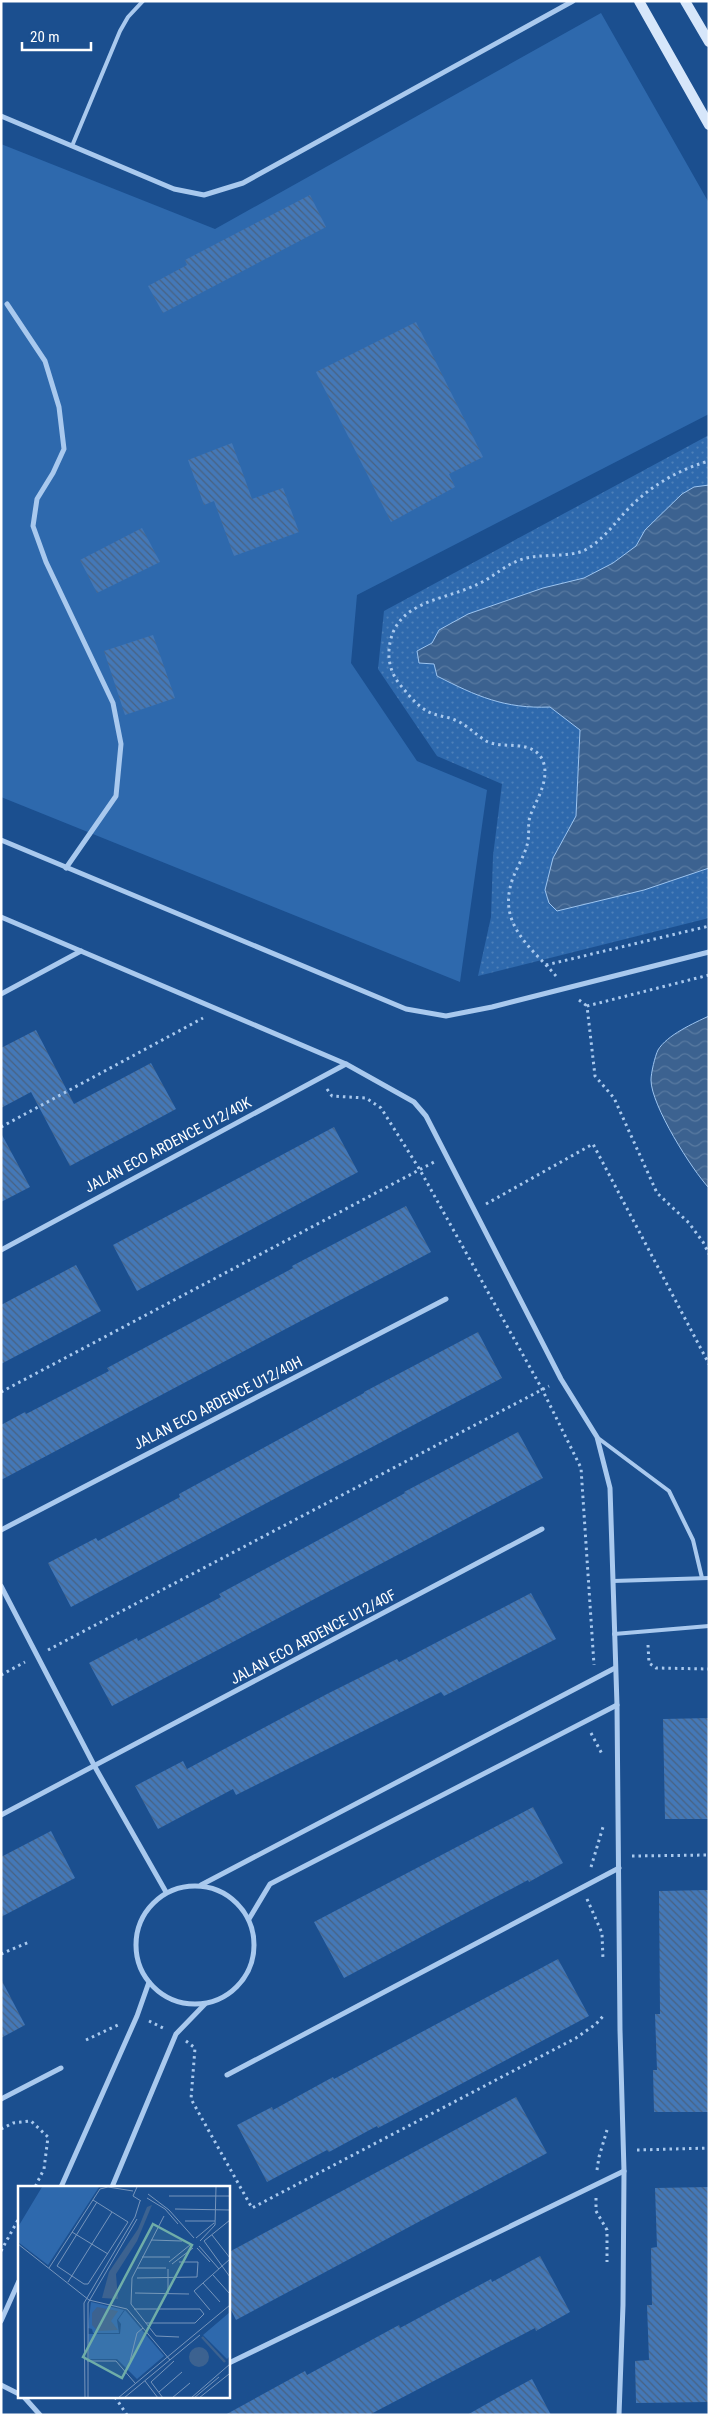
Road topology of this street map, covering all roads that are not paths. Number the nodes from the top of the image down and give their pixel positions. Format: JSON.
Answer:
{"nodes":[{"id":1,"x":143,"y":1,"type":"edge"},
{"id":2,"x":573,"y":1,"type":"edge"},
{"id":3,"x":639,"y":1,"type":"edge"},
{"id":4,"x":685,"y":1,"type":"edge"},
{"id":5,"x":709,"y":42,"type":"edge"},
{"id":6,"x":1,"y":116,"type":"edge"},
{"id":7,"x":709,"y":125,"type":"edge"},
{"id":8,"x":72,"y":146,"type":"junction"},
{"id":9,"x":7,"y":304,"type":"dead end"},
{"id":10,"x":1,"y":840,"type":"edge"},
{"id":11,"x":66,"y":868,"type":"junction"},
{"id":12,"x":1,"y":917,"type":"edge"},
{"id":13,"x":81,"y":952,"type":"junction"},
{"id":14,"x":709,"y":952,"type":"edge"},
{"id":15,"x":1,"y":994,"type":"edge"},
{"id":16,"x":346,"y":1064,"type":"junction"},
{"id":17,"x":1,"y":1250,"type":"edge"},
{"id":18,"x":446,"y":1299,"type":"dead end"},
{"id":19,"x":597,"y":1437,"type":"junction"},
{"id":20,"x":542,"y":1529,"type":"dead end"},
{"id":21,"x":1,"y":1530,"type":"edge"},
{"id":22,"x":702,"y":1578,"type":"junction"},
{"id":23,"x":709,"y":1578,"type":"edge"},
{"id":24,"x":613,"y":1581,"type":"junction"},
{"id":25,"x":1,"y":1586,"type":"edge"},
{"id":26,"x":709,"y":1626,"type":"edge"},
{"id":27,"x":614,"y":1634,"type":"junction"},
{"id":28,"x":615,"y":1668,"type":"junction"},
{"id":29,"x":617,"y":1705,"type":"junction"},
{"id":30,"x":95,"y":1767,"type":"junction"},
{"id":31,"x":1,"y":1815,"type":"edge"},
{"id":32,"x":619,"y":1868,"type":"junction"},
{"id":33,"x":201,"y":1885,"type":"junction"},
{"id":34,"x":166,"y":1892,"type":"junction"},
{"id":35,"x":249,"y":1919,"type":"junction"},
{"id":36,"x":149,"y":1982,"type":"junction"},
{"id":37,"x":205,"y":2004,"type":"junction"},
{"id":38,"x":61,"y":2068,"type":"dead end"},
{"id":39,"x":227,"y":2075,"type":"dead end"},
{"id":40,"x":1,"y":2099,"type":"edge"},
{"id":41,"x":624,"y":2171,"type":"junction"},
{"id":42,"x":61,"y":2186,"type":"edge"},
{"id":43,"x":112,"y":2186,"type":"edge"},
{"id":44,"x":18,"y":2283,"type":"edge"},
{"id":45,"x":1,"y":2321,"type":"edge"},
{"id":46,"x":230,"y":2363,"type":"edge"},
{"id":47,"x":1,"y":2385,"type":"edge"},
{"id":48,"x":18,"y":2394,"type":"edge"},
{"id":49,"x":25,"y":2398,"type":"edge"},
{"id":50,"x":40,"y":2415,"type":"edge"},
{"id":51,"x":619,"y":2415,"type":"edge"}],
"edges":[{"from":1,"to":8,"type":"lane"},
{"from":2,"to":8,"type":"street"},
{"from":3,"to":7,"type":"street"},
{"from":4,"to":5,"type":"street"},
{"from":6,"to":8,"type":"street"},
{"from":9,"to":11,"type":"street"},
{"from":10,"to":11,"type":"street"},
{"from":11,"to":14,"type":"street"},
{"from":12,"to":13,"type":"street"},
{"from":13,"to":15,"type":"street"},
{"from":13,"to":16,"type":"street"},
{"from":16,"to":17,"type":"street","name":"JALAN ECO ARDENCE U12/40K"},
{"from":16,"to":19,"type":"street"},
{"from":18,"to":21,"type":"street","name":"JALAN ECO ARDENCE U12/40H"},
{"from":19,"to":22,"type":"lane"},
{"from":19,"to":24,"type":"street"},
{"from":20,"to":30,"type":"street","name":"JALAN ECO ARDENCE U12/40F"},
{"from":22,"to":23,"type":"lane"},
{"from":22,"to":24,"type":"lane"},
{"from":24,"to":27,"type":"street"},
{"from":25,"to":30,"type":"street"},
{"from":26,"to":27,"type":"lane"},
{"from":27,"to":28,"type":"street"},
{"from":28,"to":29,"type":"street"},
{"from":28,"to":33,"type":"street"},
{"from":29,"to":32,"type":"street"},
{"from":29,"to":35,"type":"street"},
{"from":30,"to":31,"type":"street","name":"JALAN ECO ARDENCE U12/40F"},
{"from":30,"to":34,"type":"street"},
{"from":32,"to":39,"type":"street"},
{"from":32,"to":41,"type":"street"},
{"from":33,"to":34,"type":"street"},
{"from":33,"to":35,"type":"street"},
{"from":34,"to":36,"type":"street"},
{"from":35,"to":37,"type":"street"},
{"from":36,"to":37,"type":"street"},
{"from":36,"to":42,"type":"street"},
{"from":37,"to":43,"type":"street"},
{"from":38,"to":40,"type":"street"},
{"from":41,"to":46,"type":"street"},
{"from":41,"to":51,"type":"street"},
{"from":44,"to":45,"type":"street"},
{"from":47,"to":48,"type":"street"},
{"from":49,"to":50,"type":"street"}]}
